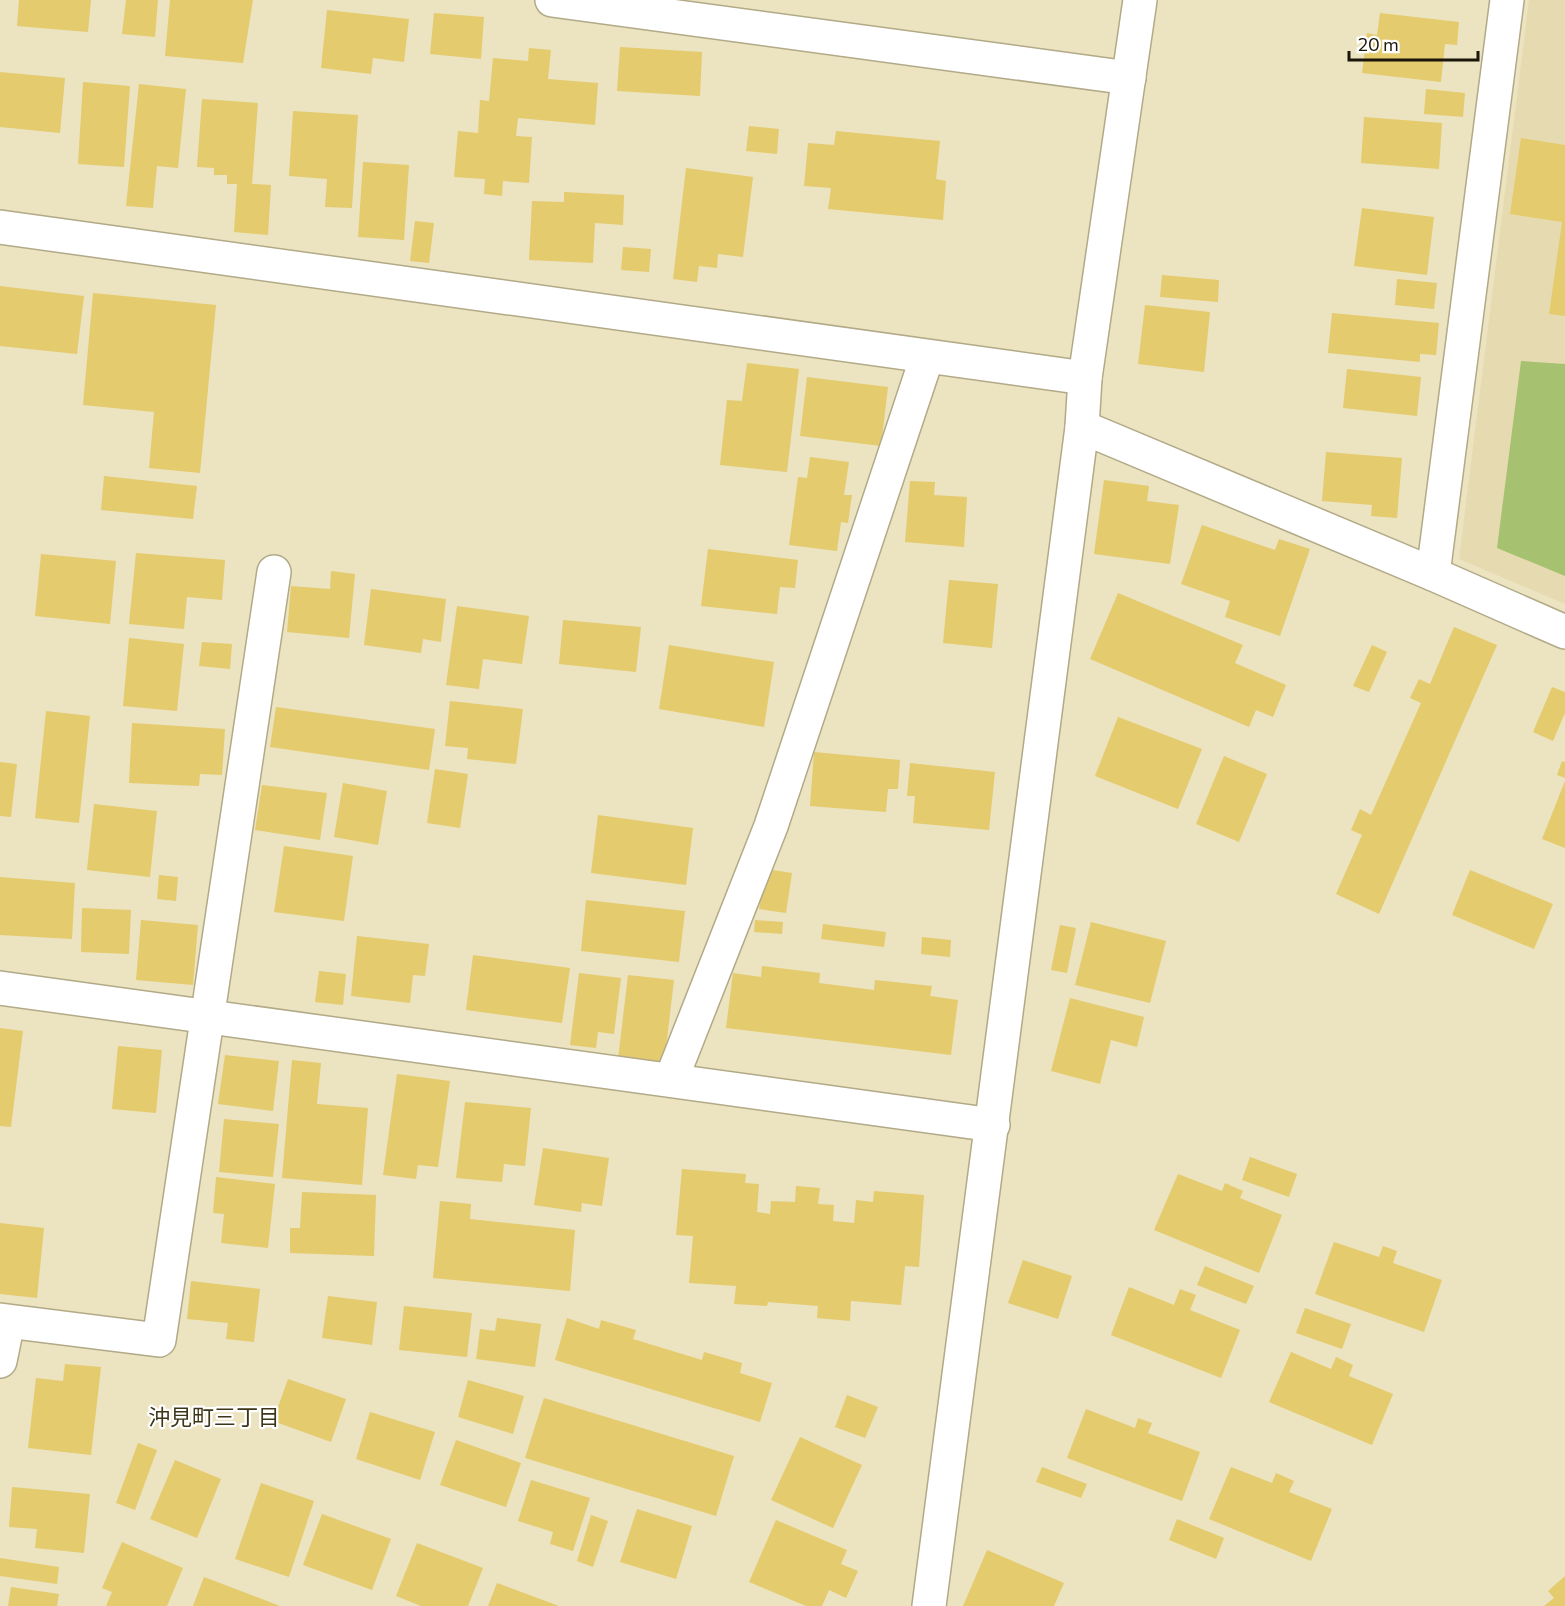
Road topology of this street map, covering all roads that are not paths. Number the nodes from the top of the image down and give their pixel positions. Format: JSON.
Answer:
{"nodes":[{"id":1,"x":552,"y":0,"type":"edge"},
{"id":2,"x":1140,"y":0,"type":"edge"},
{"id":3,"x":1508,"y":0,"type":"edge"},
{"id":4,"x":1130,"y":78,"type":"junction"},
{"id":5,"x":0,"y":227,"type":"edge"},
{"id":6,"x":927,"y":357,"type":"junction"},
{"id":7,"x":1085,"y":378,"type":"junction"},
{"id":8,"x":1082,"y":427,"type":"junction"},
{"id":9,"x":274,"y":572,"type":"dead end"},
{"id":10,"x":1433,"y":573,"type":"junction"},
{"id":11,"x":1565,"y":632,"type":"edge"},
{"id":12,"x":0,"y":988,"type":"edge"},
{"id":13,"x":209,"y":1016,"type":"junction"},
{"id":14,"x":671,"y":1080,"type":"junction"},
{"id":15,"x":993,"y":1125,"type":"junction"},
{"id":16,"x":4,"y":1321,"type":"edge"},
{"id":17,"x":0,"y":1361,"type":"edge"},
{"id":18,"x":928,"y":1606,"type":"edge"}],
"edges":[{"from":1,"to":4,"type":"street"},
{"from":2,"to":4,"type":"street"},
{"from":3,"to":10,"type":"street"},
{"from":4,"to":7,"type":"street"},
{"from":5,"to":6,"type":"street"},
{"from":6,"to":7,"type":"street"},
{"from":6,"to":14,"type":"street"},
{"from":7,"to":8,"type":"street"},
{"from":8,"to":10,"type":"street"},
{"from":8,"to":15,"type":"street"},
{"from":9,"to":13,"type":"street"},
{"from":10,"to":11,"type":"street"},
{"from":12,"to":13,"type":"street"},
{"from":13,"to":14,"type":"street"},
{"from":13,"to":16,"type":"street"},
{"from":14,"to":15,"type":"street"},
{"from":15,"to":18,"type":"street"},
{"from":16,"to":17,"type":"street"}]}
